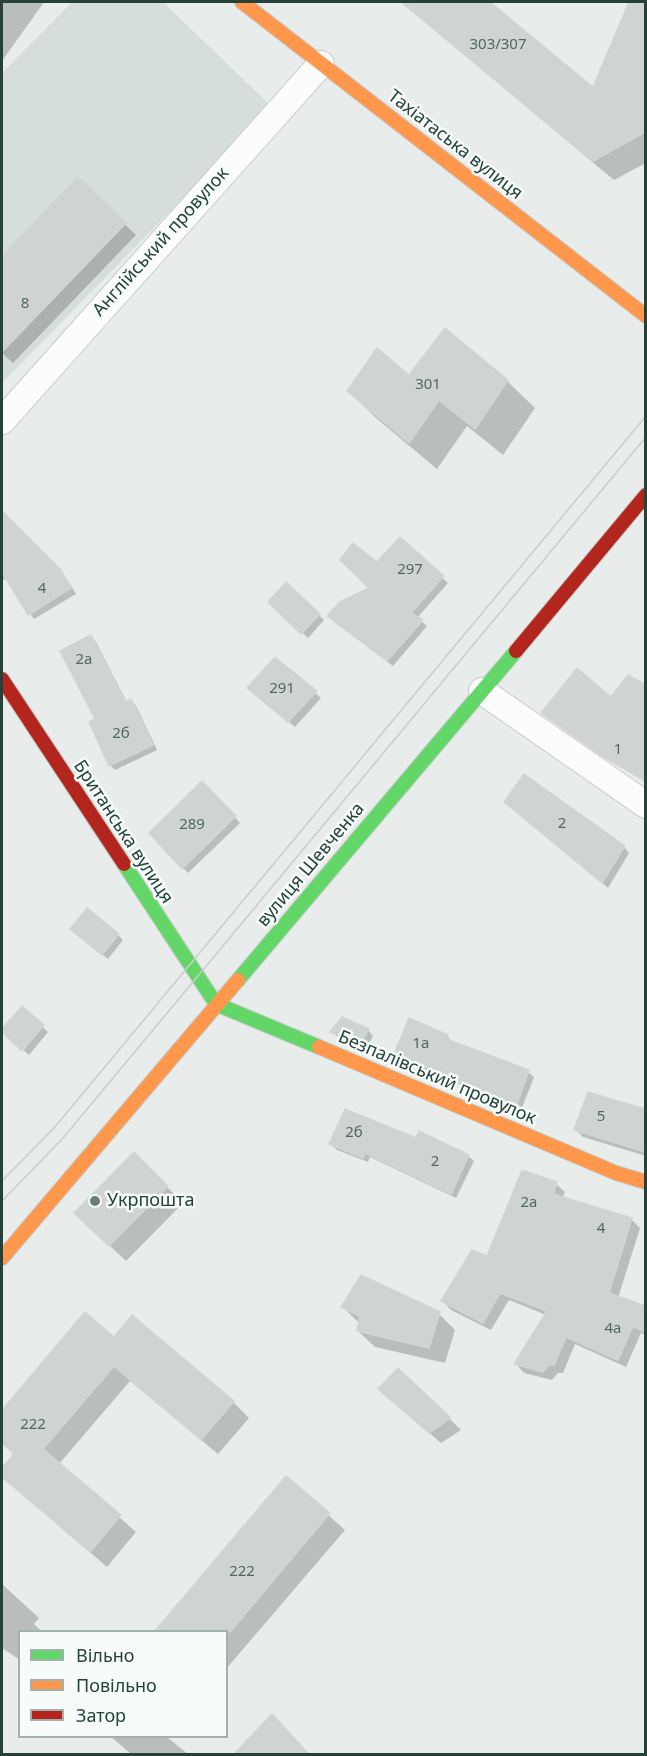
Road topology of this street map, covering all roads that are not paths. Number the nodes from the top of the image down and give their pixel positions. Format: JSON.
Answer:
{"nodes":[{"id":1,"x":242,"y":2,"type":"edge"},
{"id":2,"x":321,"y":64,"type":"junction"},
{"id":3,"x":645,"y":316,"type":"edge"},
{"id":4,"x":2,"y":421,"type":"edge"},
{"id":5,"x":645,"y":495,"type":"edge"},
{"id":6,"x":2,"y":678,"type":"edge"},
{"id":7,"x":482,"y":691,"type":"junction"},
{"id":8,"x":645,"y":805,"type":"edge"},
{"id":9,"x":216,"y":1004,"type":"junction"},
{"id":10,"x":645,"y":1182,"type":"edge"},
{"id":11,"x":2,"y":1258,"type":"edge"}],
"edges":[{"from":1,"to":2,"type":"street","name":"Тахіатаська вулиця"},
{"from":2,"to":3,"type":"street","name":"Тахіатаська вулиця"},
{"from":2,"to":4,"type":"street","name":"Англійський провулок"},
{"from":5,"to":7,"type":"street","name":"вулиця Шевченка"},
{"from":6,"to":9,"type":"street","name":"Британська вулиця"},
{"from":7,"to":8,"type":"street"},
{"from":7,"to":9,"type":"street","name":"вулиця Шевченка"},
{"from":9,"to":10,"type":"street","name":"Безпалівський провулок"},
{"from":9,"to":11,"type":"street","name":"вулиця Шевченка"}]}
